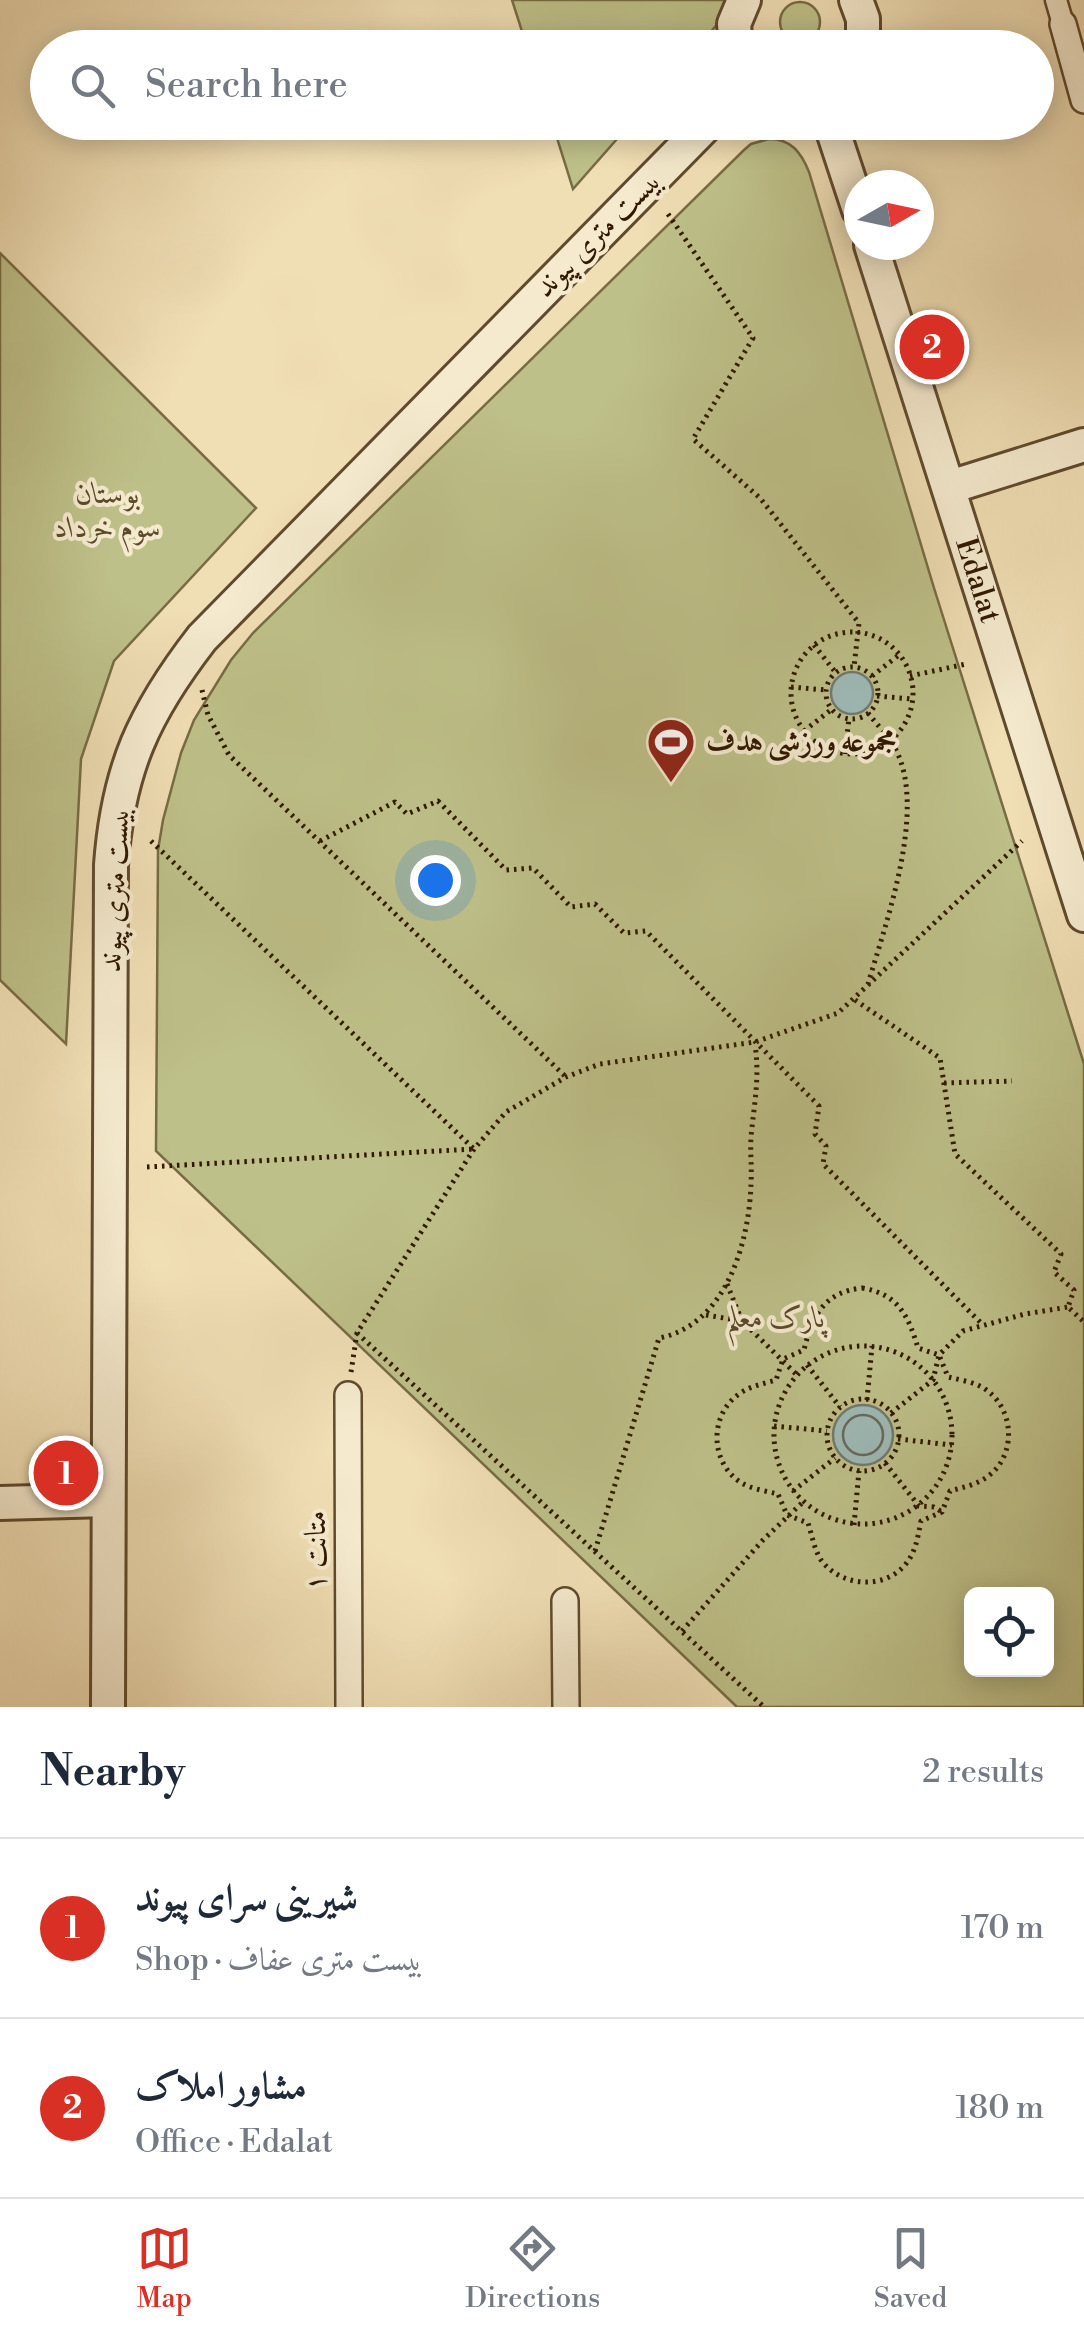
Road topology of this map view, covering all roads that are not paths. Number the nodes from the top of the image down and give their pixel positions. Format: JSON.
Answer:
{"nodes":[{"id":1,"x":744,"y":0,"type":"edge"},
{"id":2,"x":857,"y":0,"type":"edge"},
{"id":3,"x":1060,"y":12,"type":"edge"},
{"id":4,"x":734,"y":30,"type":"edge"},
{"id":5,"x":863,"y":30,"type":"edge"},
{"id":6,"x":1084,"y":100,"type":"edge"},
{"id":7,"x":691,"y":140,"type":"edge"},
{"id":8,"x":836,"y":140,"type":"edge"},
{"id":9,"x":846,"y":170,"type":"edge"},
{"id":10,"x":875,"y":260,"type":"edge"},
{"id":11,"x":1084,"y":445,"type":"edge"},
{"id":12,"x":950,"y":488,"type":"junction"},
{"id":13,"x":1084,"y":915,"type":"edge"},
{"id":14,"x":348,"y":1395,"type":"road end"},
{"id":15,"x":106,"y":1500,"type":"junction"},
{"id":16,"x":0,"y":1503,"type":"edge"},
{"id":17,"x":565,"y":1601,"type":"dead end"},
{"id":18,"x":108,"y":1707,"type":"edge"},
{"id":19,"x":349,"y":1707,"type":"edge"},
{"id":20,"x":566,"y":1707,"type":"edge"}],
"edges":[{"from":1,"to":4,"type":"street"},
{"from":2,"to":5,"type":"street"},
{"from":3,"to":6,"type":"street"},
{"from":7,"to":15,"type":"street","name":"بیست متری پیوند"},
{"from":8,"to":9,"type":"street"},
{"from":10,"to":12,"type":"street","name":"Edalat"},
{"from":11,"to":12,"type":"street"},
{"from":12,"to":13,"type":"street","name":"Edalat"},
{"from":14,"to":19,"type":"street","name":"متانت ۱"},
{"from":15,"to":16,"type":"street"},
{"from":15,"to":18,"type":"street","name":"بیست متری پیوند"},
{"from":17,"to":20,"type":"street"}]}
